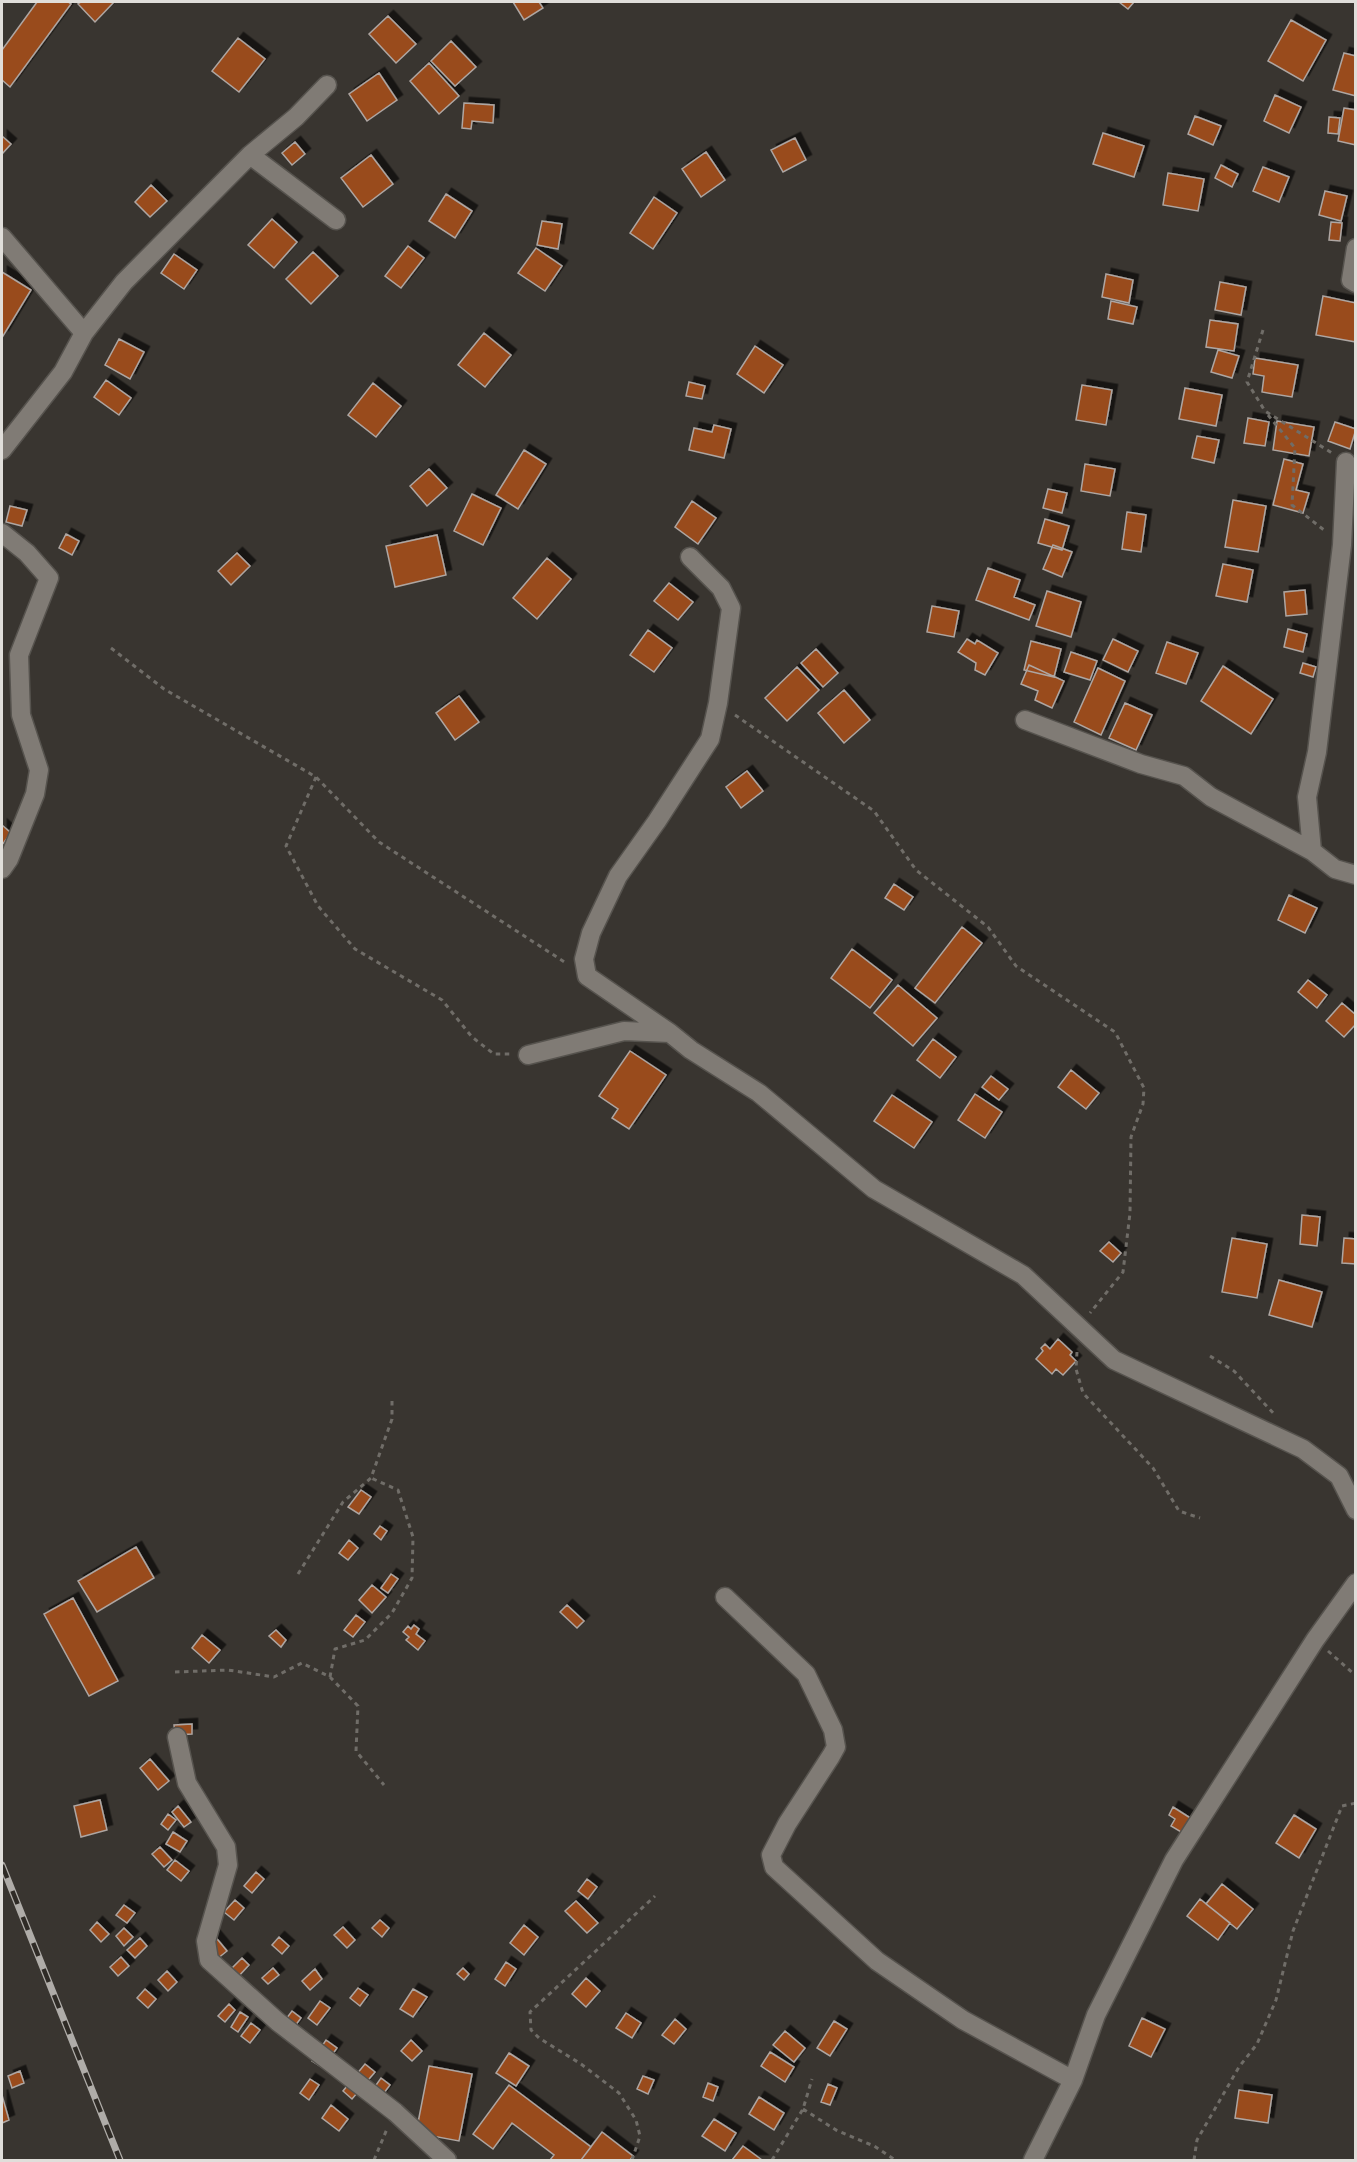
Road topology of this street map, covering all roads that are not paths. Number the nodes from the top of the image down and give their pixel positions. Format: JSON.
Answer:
{"nodes":[{"id":1,"x":327,"y":85,"type":"dead end"},
{"id":2,"x":250,"y":155,"type":"junction"},
{"id":3,"x":336,"y":220,"type":"dead end"},
{"id":4,"x":2,"y":237,"type":"edge"},
{"id":5,"x":1356,"y":248,"type":"edge"},
{"id":6,"x":1356,"y":283,"type":"edge"},
{"id":7,"x":84,"y":333,"type":"junction"},
{"id":8,"x":2,"y":450,"type":"edge"},
{"id":9,"x":1346,"y":462,"type":"road end"},
{"id":10,"x":2,"y":533,"type":"edge"},
{"id":11,"x":690,"y":557,"type":"dead end"},
{"id":12,"x":1024,"y":720,"type":"dead end"},
{"id":13,"x":1312,"y":851,"type":"junction"},
{"id":14,"x":2,"y":869,"type":"edge"},
{"id":15,"x":1356,"y":874,"type":"edge"},
{"id":16,"x":670,"y":1033,"type":"junction"},
{"id":17,"x":528,"y":1054,"type":"road end"},
{"id":18,"x":1356,"y":1510,"type":"edge"},
{"id":19,"x":1356,"y":1583,"type":"edge"},
{"id":20,"x":725,"y":1597,"type":"dead end"},
{"id":21,"x":177,"y":1737,"type":"dead end"},
{"id":22,"x":1073,"y":2080,"type":"junction"},
{"id":23,"x":447,"y":2160,"type":"edge"},
{"id":24,"x":1033,"y":2160,"type":"edge"}],
"edges":[{"from":1,"to":2,"type":"street"},
{"from":2,"to":3,"type":"street"},
{"from":2,"to":7,"type":"street"},
{"from":4,"to":7,"type":"street"},
{"from":5,"to":6,"type":"street"},
{"from":7,"to":8,"type":"street"},
{"from":9,"to":13,"type":"street"},
{"from":10,"to":14,"type":"street"},
{"from":11,"to":16,"type":"street"},
{"from":12,"to":13,"type":"street"},
{"from":13,"to":15,"type":"street"},
{"from":16,"to":17,"type":"street"},
{"from":16,"to":18,"type":"street"},
{"from":19,"to":22,"type":"street"},
{"from":20,"to":22,"type":"street"},
{"from":21,"to":23,"type":"street"},
{"from":22,"to":24,"type":"street"}]}
